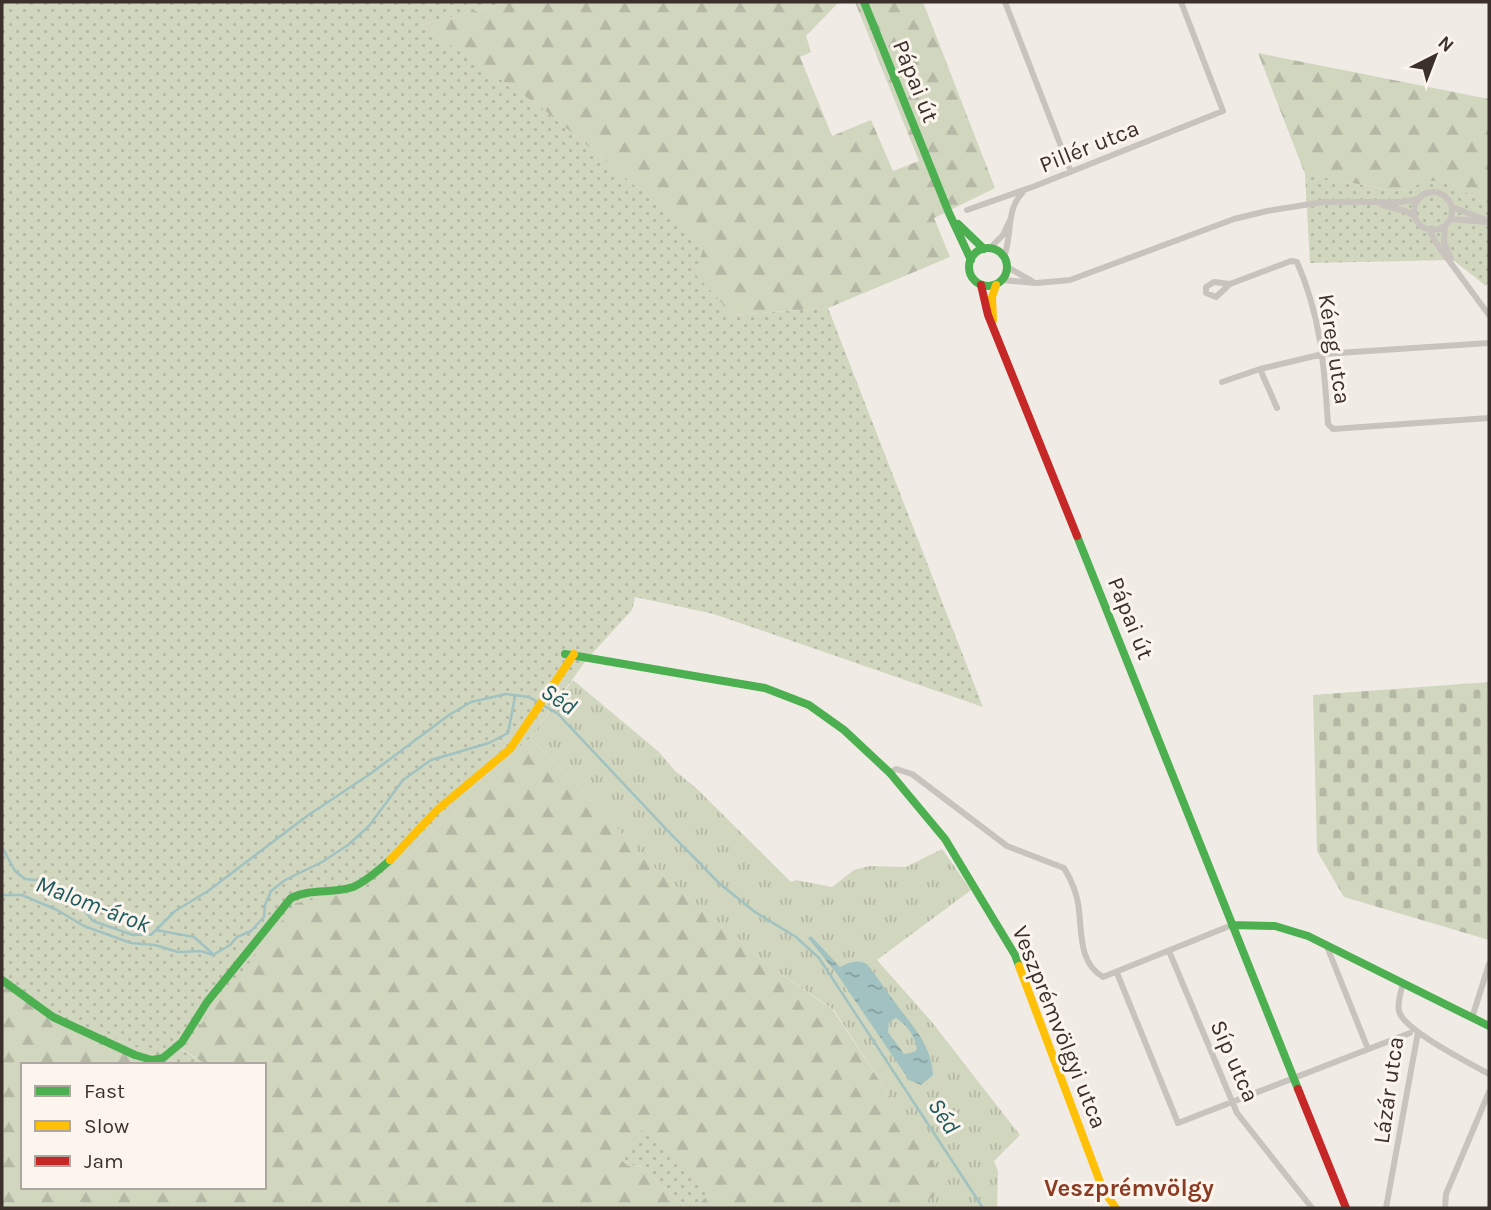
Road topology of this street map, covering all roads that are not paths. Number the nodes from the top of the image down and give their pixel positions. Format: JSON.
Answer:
{"nodes":[{"id":1,"x":864,"y":2,"type":"edge"},
{"id":2,"x":1005,"y":2,"type":"edge"},
{"id":3,"x":1181,"y":2,"type":"edge"},
{"id":4,"x":1071,"y":172,"type":"junction"},
{"id":5,"x":1025,"y":189,"type":"junction"},
{"id":6,"x":1418,"y":199,"type":"junction"},
{"id":7,"x":1373,"y":202,"type":"junction"},
{"id":8,"x":1452,"y":207,"type":"junction"},
{"id":9,"x":967,"y":210,"type":"dead end"},
{"id":10,"x":949,"y":213,"type":"junction"},
{"id":11,"x":1415,"y":216,"type":"junction"},
{"id":12,"x":1010,"y":218,"type":"junction"},
{"id":13,"x":1451,"y":219,"type":"junction"},
{"id":14,"x":1489,"y":221,"type":"edge"},
{"id":15,"x":1445,"y":226,"type":"junction"},
{"id":16,"x":1428,"y":229,"type":"junction"},
{"id":17,"x":987,"y":249,"type":"junction"},
{"id":18,"x":1004,"y":257,"type":"junction"},
{"id":19,"x":971,"y":260,"type":"junction"},
{"id":20,"x":1453,"y":264,"type":"junction"},
{"id":21,"x":1007,"y":267,"type":"junction"},
{"id":22,"x":999,"y":282,"type":"junction"},
{"id":23,"x":1037,"y":283,"type":"junction"},
{"id":24,"x":1230,"y":284,"type":"dead end"},
{"id":25,"x":981,"y":285,"type":"junction"},
{"id":26,"x":1489,"y":315,"type":"edge"},
{"id":27,"x":993,"y":326,"type":"junction"},
{"id":28,"x":1489,"y":343,"type":"edge"},
{"id":29,"x":1323,"y":354,"type":"junction"},
{"id":30,"x":1260,"y":369,"type":"junction"},
{"id":31,"x":1222,"y":382,"type":"dead end"},
{"id":32,"x":1277,"y":408,"type":"dead end"},
{"id":33,"x":1489,"y":418,"type":"edge"},
{"id":34,"x":890,"y":773,"type":"junction"},
{"id":35,"x":1231,"y":925,"type":"junction"},
{"id":36,"x":1326,"y":944,"type":"junction"},
{"id":37,"x":1170,"y":951,"type":"junction"},
{"id":38,"x":1489,"y":964,"type":"edge"},
{"id":39,"x":1117,"y":973,"type":"junction"},
{"id":40,"x":2,"y":980,"type":"edge"},
{"id":41,"x":1403,"y":983,"type":"junction"},
{"id":42,"x":1472,"y":1018,"type":"junction"},
{"id":43,"x":1489,"y":1026,"type":"edge"},
{"id":44,"x":1414,"y":1033,"type":"junction"},
{"id":45,"x":1368,"y":1049,"type":"junction"},
{"id":46,"x":1489,"y":1074,"type":"edge"},
{"id":47,"x":1293,"y":1078,"type":"junction"},
{"id":48,"x":1489,"y":1092,"type":"edge"},
{"id":49,"x":1231,"y":1102,"type":"junction"},
{"id":50,"x":1116,"y":1208,"type":"edge"},
{"id":51,"x":1312,"y":1208,"type":"edge"},
{"id":52,"x":1346,"y":1208,"type":"edge"},
{"id":53,"x":1387,"y":1208,"type":"edge"},
{"id":54,"x":1445,"y":1208,"type":"edge"}],
"edges":[{"from":1,"to":10,"type":"street","name":"Pápai út"},
{"from":2,"to":4,"type":"street"},
{"from":3,"to":4,"type":"street","name":"Pillér utca"},
{"from":4,"to":5,"type":"street","name":"Pillér utca"},
{"from":5,"to":9,"type":"street","name":"Pillér utca"},
{"from":5,"to":12,"type":"street"},
{"from":6,"to":7,"type":"street"},
{"from":6,"to":8,"type":"street"},
{"from":6,"to":11,"type":"street"},
{"from":7,"to":11,"type":"street"},
{"from":7,"to":23,"type":"street"},
{"from":8,"to":13,"type":"street"},
{"from":8,"to":14,"type":"street"},
{"from":10,"to":17,"type":"street","name":"Pápai út"},
{"from":10,"to":19,"type":"street","name":"Pápai út"},
{"from":11,"to":16,"type":"street"},
{"from":12,"to":17,"type":"street"},
{"from":12,"to":18,"type":"street"},
{"from":13,"to":14,"type":"street"},
{"from":13,"to":15,"type":"street"},
{"from":15,"to":16,"type":"street"},
{"from":15,"to":20,"type":"street"},
{"from":16,"to":20,"type":"street"},
{"from":17,"to":18,"type":"street"},
{"from":17,"to":19,"type":"street"},
{"from":18,"to":21,"type":"street"},
{"from":19,"to":25,"type":"street"},
{"from":20,"to":26,"type":"street"},
{"from":21,"to":22,"type":"street"},
{"from":21,"to":23,"type":"street"},
{"from":22,"to":23,"type":"street"},
{"from":22,"to":25,"type":"street"},
{"from":22,"to":27,"type":"street","name":"Pápai út"},
{"from":24,"to":29,"type":"street","name":"Kéreg utca"},
{"from":25,"to":27,"type":"street","name":"Pápai út"},
{"from":27,"to":35,"type":"street","name":"Pápai út"},
{"from":28,"to":29,"type":"street"},
{"from":29,"to":30,"type":"street"},
{"from":29,"to":33,"type":"street","name":"Kéreg utca"},
{"from":30,"to":31,"type":"street"},
{"from":30,"to":32,"type":"street"},
{"from":34,"to":39,"type":"street"},
{"from":34,"to":40,"type":"street","name":"Veszprémvölgyi utca"},
{"from":34,"to":50,"type":"street","name":"Veszprémvölgyi utca"},
{"from":35,"to":36,"type":"street"},
{"from":35,"to":37,"type":"street"},
{"from":35,"to":47,"type":"street","name":"Pápai út"},
{"from":36,"to":41,"type":"street"},
{"from":36,"to":45,"type":"street"},
{"from":37,"to":39,"type":"street"},
{"from":37,"to":49,"type":"street","name":"Síp utca"},
{"from":38,"to":42,"type":"street"},
{"from":39,"to":49,"type":"street"},
{"from":41,"to":42,"type":"street"},
{"from":41,"to":44,"type":"street","name":"Lázár utca"},
{"from":42,"to":43,"type":"street"},
{"from":44,"to":45,"type":"street"},
{"from":44,"to":46,"type":"street"},
{"from":44,"to":53,"type":"street","name":"Lázár utca"},
{"from":45,"to":47,"type":"street"},
{"from":47,"to":49,"type":"street"},
{"from":47,"to":52,"type":"street","name":"Pápai út"},
{"from":48,"to":54,"type":"street"},
{"from":49,"to":51,"type":"street","name":"Síp utca"}]}
